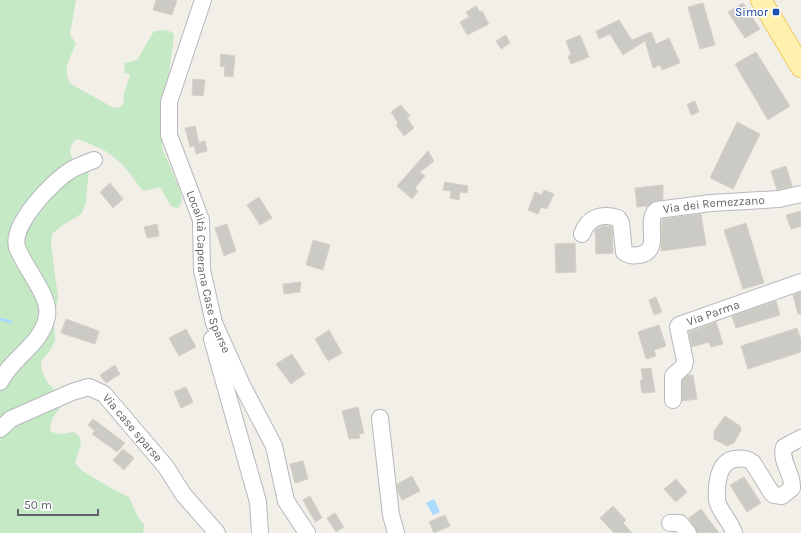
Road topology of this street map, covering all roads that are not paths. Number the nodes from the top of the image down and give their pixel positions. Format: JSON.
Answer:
{"nodes":[{"id":1,"x":203,"y":0,"type":"edge"},
{"id":2,"x":761,"y":0,"type":"edge"},
{"id":3,"x":801,"y":67,"type":"edge"},
{"id":4,"x":94,"y":160,"type":"dead end"},
{"id":5,"x":801,"y":194,"type":"edge"},
{"id":6,"x":582,"y":234,"type":"dead end"},
{"id":7,"x":801,"y":282,"type":"edge"},
{"id":8,"x":214,"y":323,"type":"junction"},
{"id":9,"x":0,"y":382,"type":"edge"},
{"id":10,"x":674,"y":400,"type":"dead end"},
{"id":11,"x":380,"y":418,"type":"dead end"},
{"id":12,"x":0,"y":429,"type":"edge"},
{"id":13,"x":801,"y":438,"type":"edge"},
{"id":14,"x":670,"y":523,"type":"dead end"},
{"id":15,"x":217,"y":533,"type":"edge"},
{"id":16,"x":260,"y":533,"type":"edge"},
{"id":17,"x":307,"y":533,"type":"edge"},
{"id":18,"x":396,"y":533,"type":"edge"},
{"id":19,"x":688,"y":533,"type":"edge"},
{"id":20,"x":734,"y":533,"type":"edge"}],
"edges":[{"from":1,"to":8,"type":"street","name":"Località Caperana Case Sparse"},
{"from":2,"to":3,"type":"main road"},
{"from":4,"to":9,"type":"street"},
{"from":5,"to":6,"type":"street","name":"Via dei Remezzano"},
{"from":7,"to":10,"type":"street","name":"Via Parma"},
{"from":8,"to":16,"type":"street"},
{"from":8,"to":17,"type":"street","name":"Località Caperana Case Sparse"},
{"from":11,"to":18,"type":"street"},
{"from":12,"to":15,"type":"street","name":"Via case sparse"},
{"from":13,"to":20,"type":"street"},
{"from":14,"to":19,"type":"street"}]}
